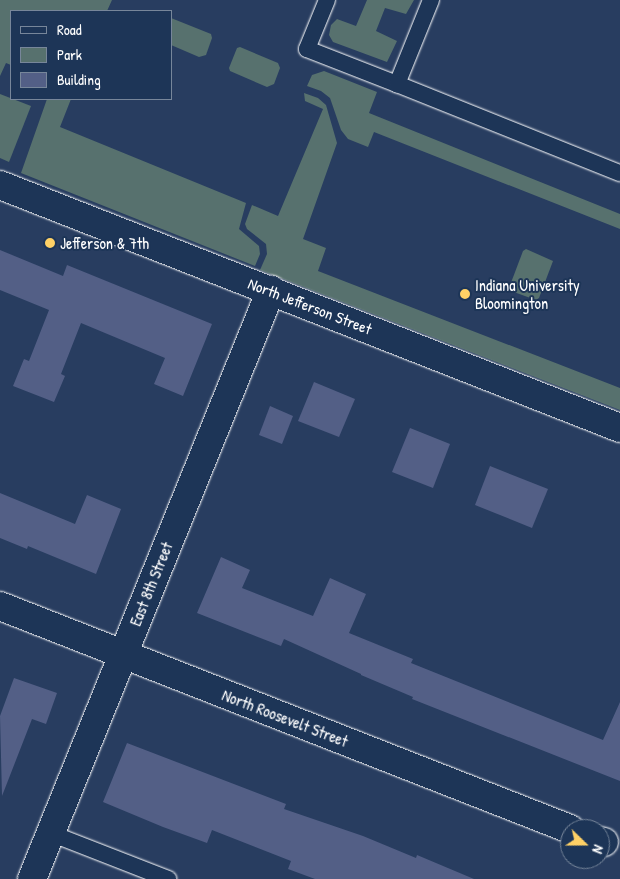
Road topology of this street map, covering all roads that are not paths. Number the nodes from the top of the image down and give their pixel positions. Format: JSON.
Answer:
{"nodes":[{"id":1,"x":327,"y":0,"type":"edge"},
{"id":2,"x":431,"y":0,"type":"edge"},
{"id":3,"x":397,"y":84,"type":"junction"},
{"id":4,"x":620,"y":173,"type":"edge"},
{"id":5,"x":0,"y":185,"type":"edge"},
{"id":6,"x":271,"y":290,"type":"junction"},
{"id":7,"x":620,"y":428,"type":"edge"},
{"id":8,"x":0,"y":606,"type":"edge"},
{"id":9,"x":123,"y":654,"type":"junction"},
{"id":10,"x":560,"y":825,"type":"edge"},
{"id":11,"x":50,"y":833,"type":"junction"},
{"id":12,"x":32,"y":879,"type":"edge"},
{"id":13,"x":168,"y":879,"type":"edge"}],
"edges":[{"from":1,"to":3,"type":"lane"},
{"from":2,"to":3,"type":"lane"},
{"from":3,"to":4,"type":"lane"},
{"from":5,"to":6,"type":"street","name":"North Jefferson Street"},
{"from":6,"to":7,"type":"street","name":"North Jefferson Street"},
{"from":6,"to":9,"type":"street","name":"East 8th Street"},
{"from":8,"to":9,"type":"street","name":"North Roosevelt Street"},
{"from":9,"to":10,"type":"street","name":"North Roosevelt Street"},
{"from":9,"to":11,"type":"street","name":"East 8th Street"},
{"from":11,"to":12,"type":"street","name":"East 8th Street"},
{"from":11,"to":13,"type":"lane"}]}
